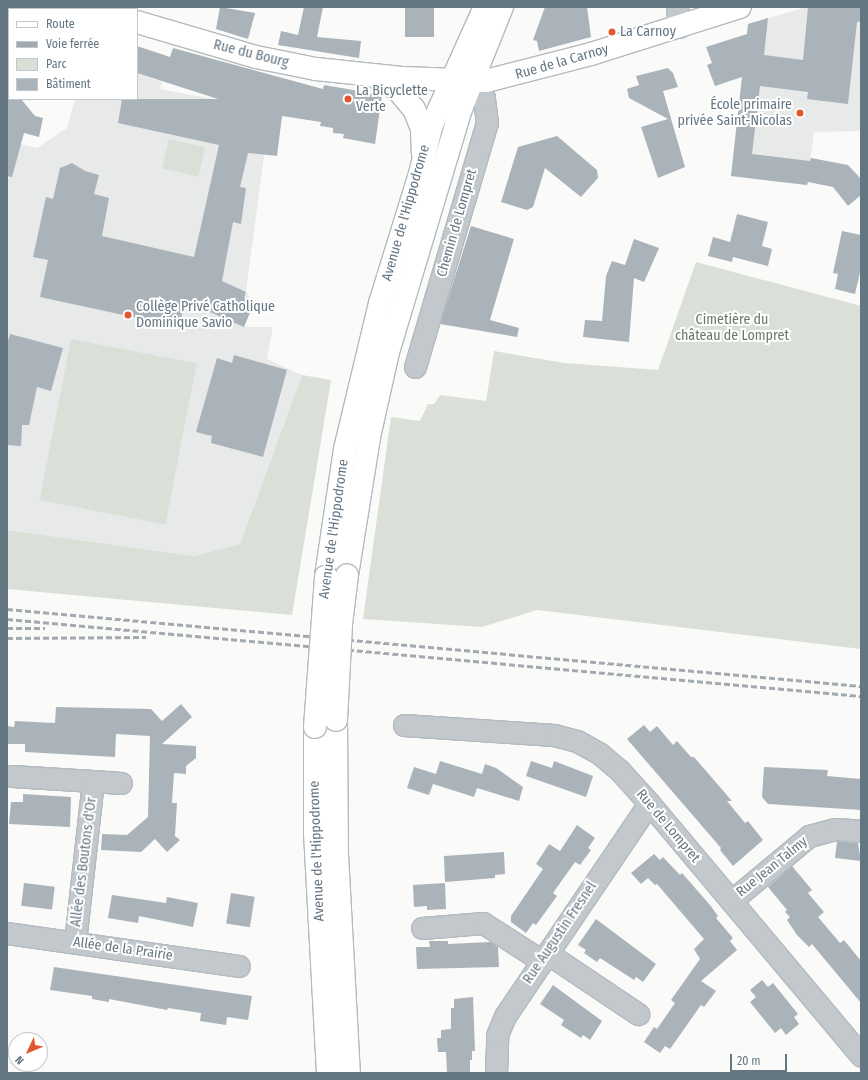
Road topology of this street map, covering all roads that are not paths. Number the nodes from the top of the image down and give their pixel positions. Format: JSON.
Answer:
{"nodes":[{"id":1,"x":485,"y":7,"type":"edge"},
{"id":2,"x":502,"y":7,"type":"edge"},
{"id":3,"x":740,"y":7,"type":"edge"},
{"id":4,"x":678,"y":17,"type":"edge"},
{"id":5,"x":138,"y":22,"type":"edge"},
{"id":6,"x":368,"y":75,"type":"junction"},
{"id":7,"x":450,"y":80,"type":"junction"},
{"id":8,"x":473,"y":81,"type":"junction"},
{"id":9,"x":423,"y":160,"type":"junction"},
{"id":10,"x":415,"y":367,"type":"dead end"},
{"id":11,"x":336,"y":575,"type":"junction"},
{"id":12,"x":404,"y":725,"type":"dead end"},
{"id":13,"x":12,"y":776,"type":"dead end"},
{"id":14,"x":93,"y":781,"type":"junction"},
{"id":15,"x":121,"y":783,"type":"dead end"},
{"id":16,"x":650,"y":803,"type":"junction"},
{"id":17,"x":861,"y":831,"type":"edge"},
{"id":18,"x":731,"y":901,"type":"junction"},
{"id":19,"x":422,"y":928,"type":"dead end"},
{"id":20,"x":7,"y":933,"type":"edge"},
{"id":21,"x":75,"y":942,"type":"junction"},
{"id":22,"x":544,"y":957,"type":"junction"},
{"id":23,"x":239,"y":966,"type":"dead end"},
{"id":24,"x":638,"y":1014,"type":"dead end"},
{"id":25,"x":861,"y":1056,"type":"edge"},
{"id":26,"x":328,"y":1073,"type":"edge"},
{"id":27,"x":349,"y":1073,"type":"edge"},
{"id":28,"x":496,"y":1073,"type":"edge"}],
"edges":[{"from":1,"to":7,"type":"main road","name":"Avenue de l'Hippodrome"},
{"from":2,"to":8,"type":"main road","name":"Avenue de l'Hippodrome"},
{"from":3,"to":4,"type":"main road","name":"Rue de la Carnoy"},
{"from":4,"to":8,"type":"main road","name":"Rue de la Carnoy"},
{"from":5,"to":6,"type":"main road","name":"Rue du Bourg"},
{"from":6,"to":7,"type":"main road","name":"Rue du Bourg"},
{"from":6,"to":9,"type":"main road","name":"Rue du Bourg"},
{"from":7,"to":8,"type":"main road","name":"Rue de la Carnoy"},
{"from":7,"to":9,"type":"main road","name":"Avenue de l'Hippodrome"},
{"from":8,"to":10,"type":"street","name":"Chemin de Lompret"},
{"from":8,"to":11,"type":"main road","name":"Avenue de l'Hippodrome"},
{"from":9,"to":11,"type":"main road","name":"Avenue de l'Hippodrome"},
{"from":11,"to":26,"type":"main road","name":"Avenue de l'Hippodrome","bridge":true},
{"from":11,"to":27,"type":"main road","name":"Avenue de l'Hippodrome","bridge":true},
{"from":12,"to":16,"type":"street","name":"Rue de Lompret"},
{"from":13,"to":14,"type":"street","name":"Allée des Boutons d'Or"},
{"from":14,"to":15,"type":"street","name":"Allée des Boutons d'Or"},
{"from":14,"to":21,"type":"street","name":"Allée des Boutons d'Or"},
{"from":16,"to":18,"type":"street","name":"Rue de Lompret"},
{"from":16,"to":22,"type":"street","name":"Rue Augustin Fresnel"},
{"from":17,"to":18,"type":"street","name":"Rue Jean Talmy"},
{"from":18,"to":25,"type":"street","name":"Rue de Lompret"},
{"from":19,"to":22,"type":"street"},
{"from":20,"to":21,"type":"street","name":"Allée de la Prairie"},
{"from":21,"to":23,"type":"street","name":"Allée de la Prairie"},
{"from":22,"to":24,"type":"street"},
{"from":22,"to":28,"type":"street","name":"Rue Augustin Fresnel"}]}
